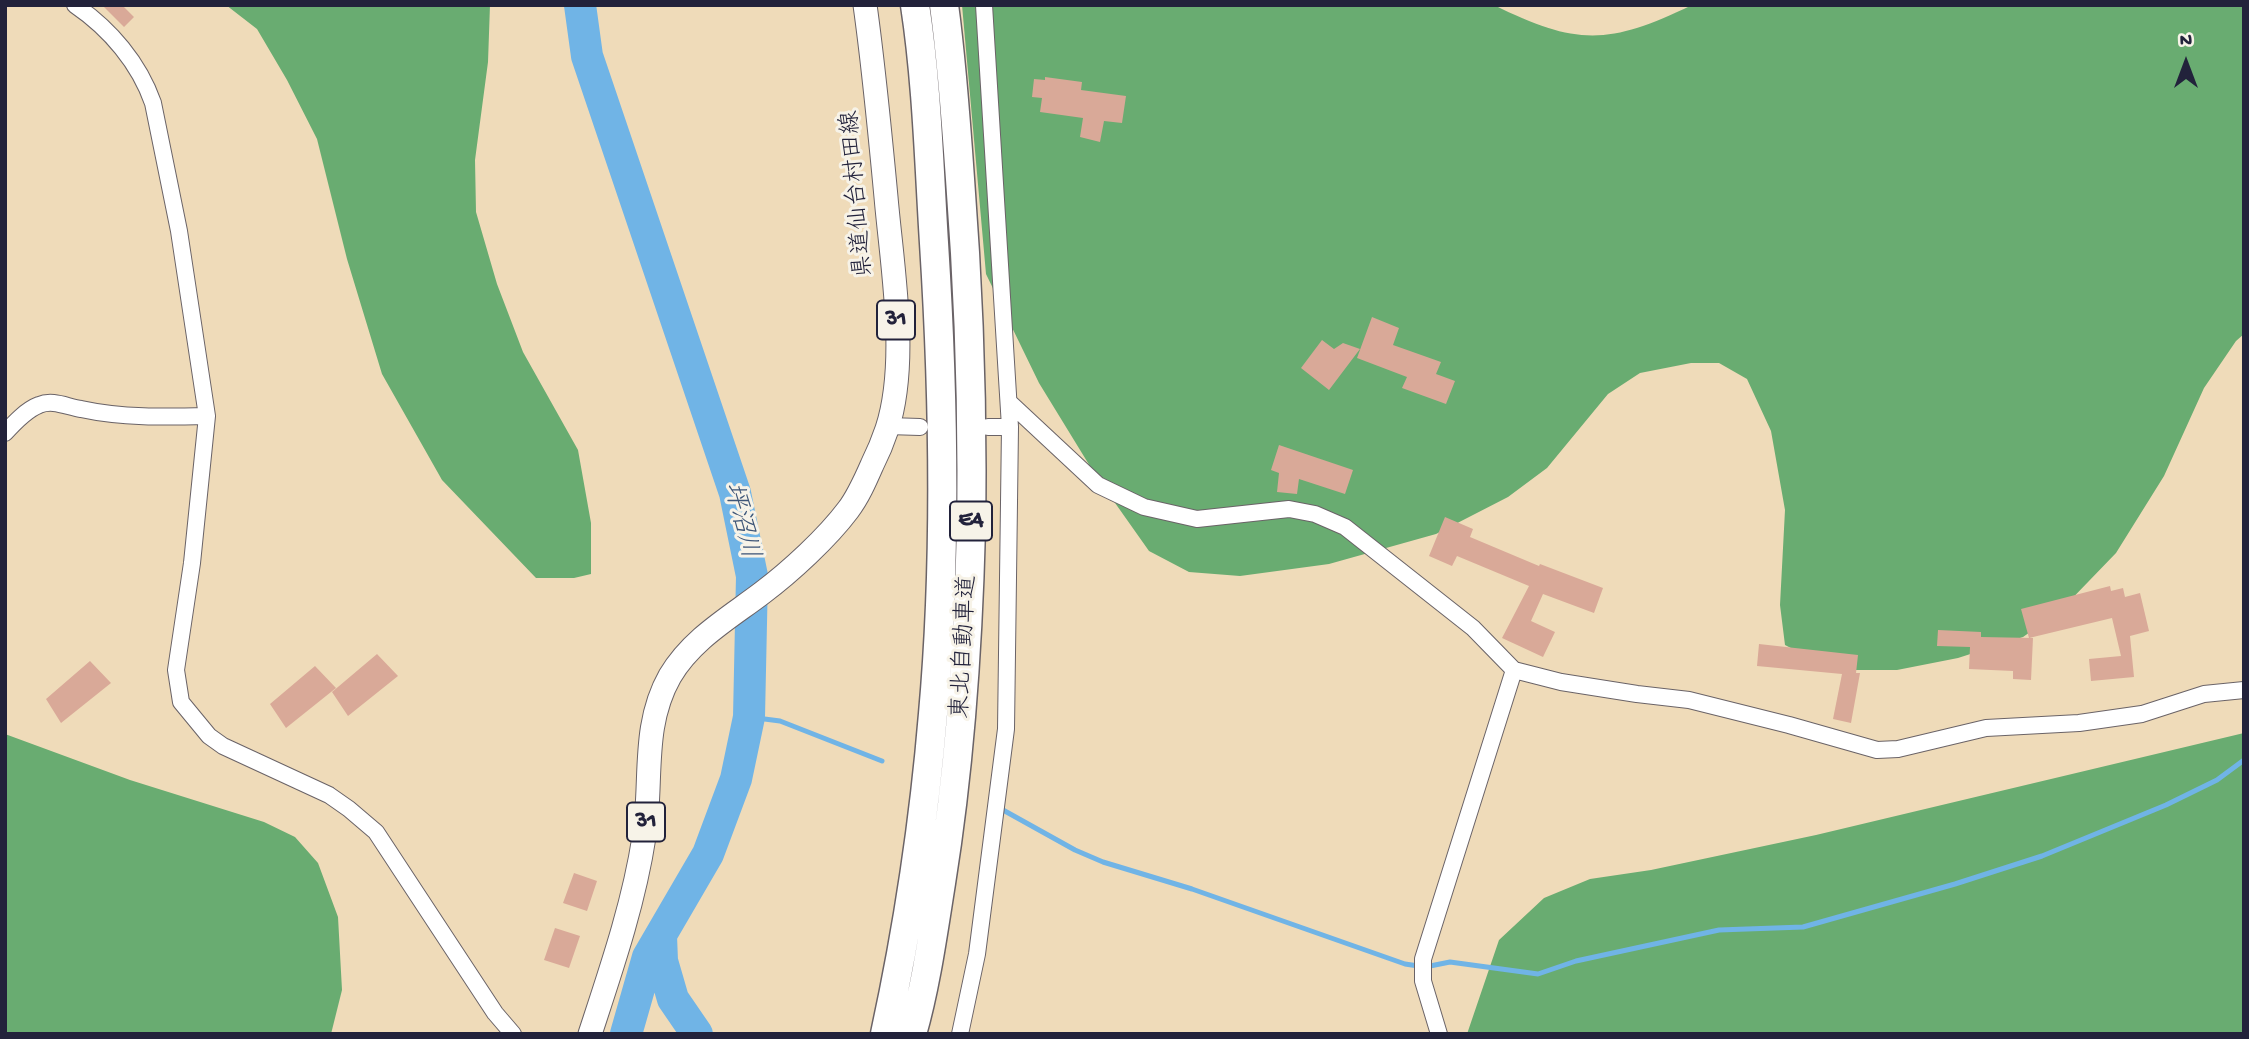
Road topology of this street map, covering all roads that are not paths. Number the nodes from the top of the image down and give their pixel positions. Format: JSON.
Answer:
{"nodes":[{"id":1,"x":75,"y":5,"type":"edge"},
{"id":2,"x":865,"y":5,"type":"edge"},
{"id":3,"x":915,"y":5,"type":"edge"},
{"id":4,"x":944,"y":5,"type":"edge"},
{"id":5,"x":984,"y":5,"type":"edge"},
{"id":6,"x":1009,"y":402,"type":"junction"},
{"id":7,"x":207,"y":416,"type":"junction"},
{"id":8,"x":888,"y":426,"type":"junction"},
{"id":9,"x":920,"y":427,"type":"dead end"},
{"id":10,"x":988,"y":427,"type":"dead end"},
{"id":11,"x":1010,"y":427,"type":"junction"},
{"id":12,"x":5,"y":433,"type":"edge"},
{"id":13,"x":1514,"y":670,"type":"junction"},
{"id":14,"x":2244,"y":690,"type":"edge"},
{"id":15,"x":513,"y":1034,"type":"edge"},
{"id":16,"x":590,"y":1034,"type":"edge"},
{"id":17,"x":885,"y":1034,"type":"edge"},
{"id":18,"x":912,"y":1034,"type":"edge"},
{"id":19,"x":960,"y":1034,"type":"edge"},
{"id":20,"x":1439,"y":1034,"type":"edge"}],
"edges":[{"from":1,"to":7,"type":"street"},
{"from":2,"to":8,"type":"main road","name":"県道仙台村田線","number":"31"},
{"from":3,"to":17,"type":"highway","name":"東北自動車道","number":"E4"},
{"from":4,"to":18,"type":"highway","name":"東北自動車道","number":"E4"},
{"from":5,"to":6,"type":"street"},
{"from":6,"to":11,"type":"street"},
{"from":6,"to":13,"type":"street"},
{"from":7,"to":12,"type":"street"},
{"from":7,"to":15,"type":"street"},
{"from":8,"to":9,"type":"street"},
{"from":8,"to":16,"type":"main road","name":"県道仙台村田線","number":"31"},
{"from":10,"to":11,"type":"street"},
{"from":11,"to":19,"type":"street"},
{"from":13,"to":14,"type":"street"},
{"from":13,"to":20,"type":"street"}]}
